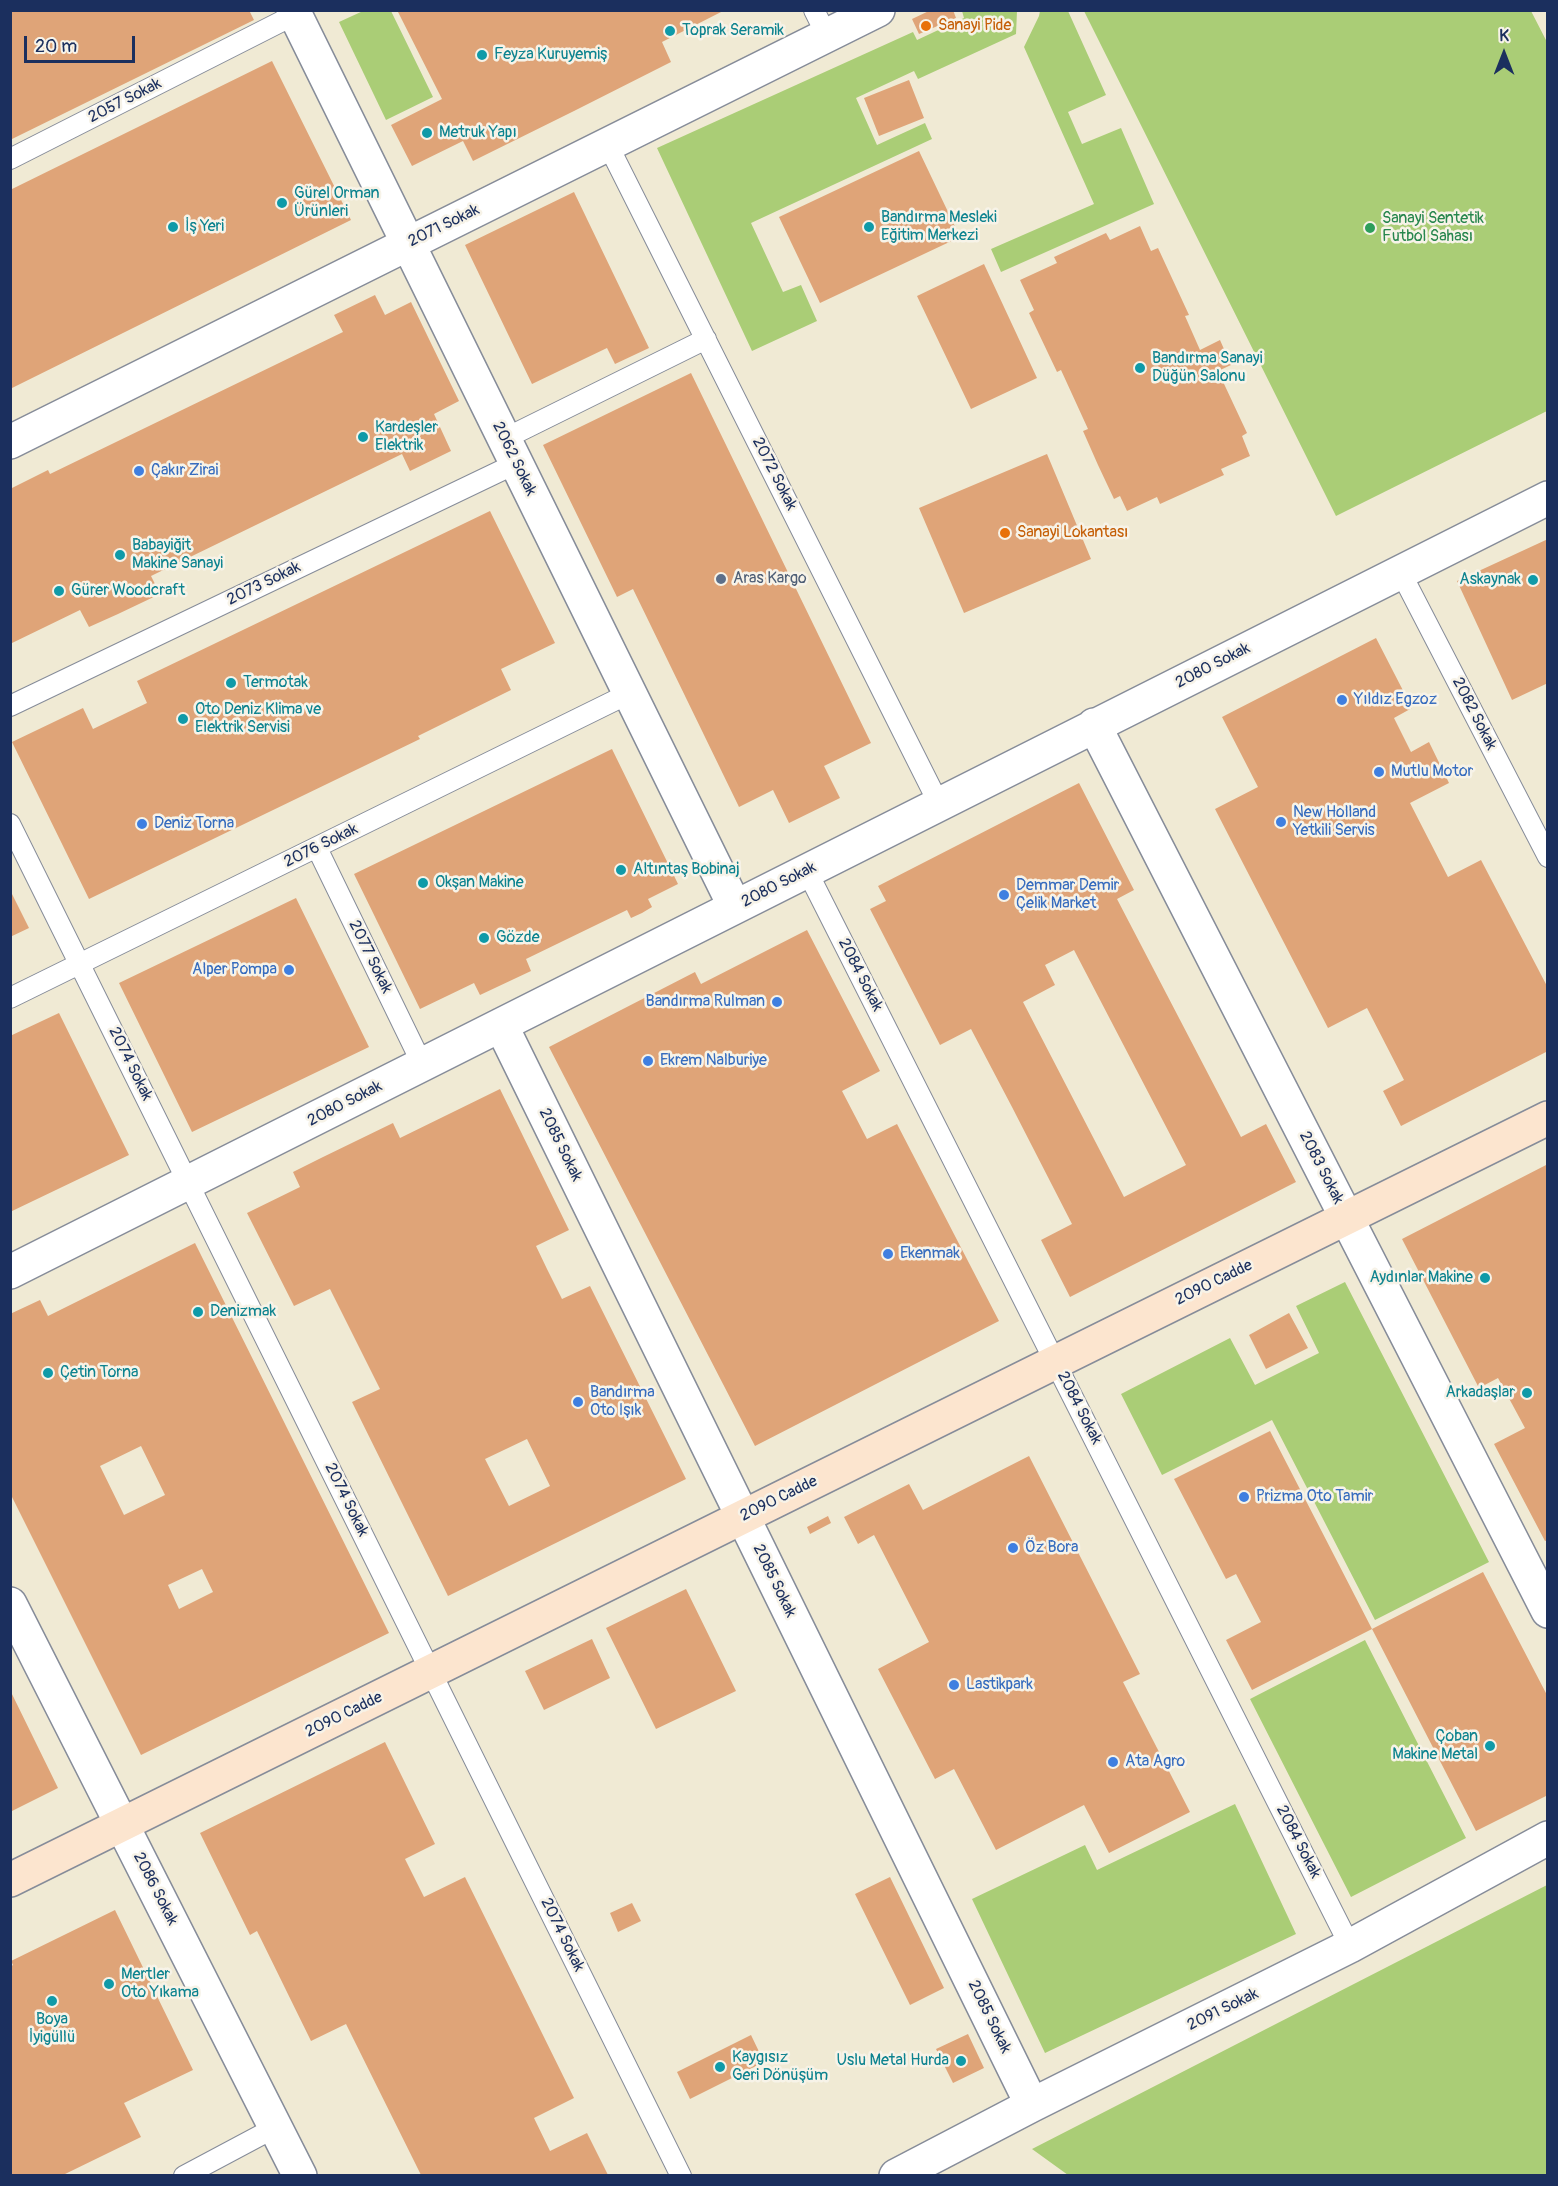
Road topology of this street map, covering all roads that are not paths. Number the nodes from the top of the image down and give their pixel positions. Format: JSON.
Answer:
{"nodes":[{"id":1,"x":878,"y":10,"type":"edge"},
{"id":2,"x":297,"y":12,"type":"edge"},
{"id":3,"x":820,"y":23,"type":"edge"},
{"id":4,"x":608,"y":145,"type":"junction"},
{"id":5,"x":10,"y":159,"type":"edge"},
{"id":6,"x":408,"y":244,"type":"junction"},
{"id":7,"x":706,"y":339,"type":"junction"},
{"id":8,"x":10,"y":442,"type":"edge"},
{"id":9,"x":511,"y":451,"type":"junction"},
{"id":10,"x":1548,"y":498,"type":"edge"},
{"id":11,"x":1400,"y":572,"type":"junction"},
{"id":12,"x":630,"y":693,"type":"junction"},
{"id":13,"x":10,"y":706,"type":"edge"},
{"id":14,"x":1094,"y":725,"type":"junction"},
{"id":15,"x":939,"y":804,"type":"junction"},
{"id":16,"x":10,"y":824,"type":"edge"},
{"id":17,"x":317,"y":848,"type":"junction"},
{"id":18,"x":1548,"y":857,"type":"edge"},
{"id":19,"x":807,"y":871,"type":"junction"},
{"id":20,"x":735,"y":907,"type":"junction"},
{"id":21,"x":80,"y":964,"type":"junction"},
{"id":22,"x":10,"y":998,"type":"edge"},
{"id":23,"x":501,"y":1025,"type":"junction"},
{"id":24,"x":423,"y":1066,"type":"junction"},
{"id":25,"x":1548,"y":1118,"type":"edge"},
{"id":26,"x":189,"y":1183,"type":"junction"},
{"id":27,"x":1346,"y":1218,"type":"junction"},
{"id":28,"x":10,"y":1272,"type":"edge"},
{"id":29,"x":1055,"y":1362,"type":"junction"},
{"id":30,"x":742,"y":1517,"type":"junction"},
{"id":31,"x":10,"y":1604,"type":"edge"},
{"id":32,"x":1548,"y":1611,"type":"edge"},
{"id":33,"x":431,"y":1672,"type":"junction"},
{"id":34,"x":123,"y":1824,"type":"junction"},
{"id":35,"x":1548,"y":1838,"type":"edge"},
{"id":36,"x":10,"y":1880,"type":"edge"},
{"id":37,"x":1350,"y":1947,"type":"junction"},
{"id":38,"x":1032,"y":2105,"type":"junction"},
{"id":39,"x":276,"y":2127,"type":"junction"},
{"id":40,"x":184,"y":2175,"type":"edge"},
{"id":41,"x":300,"y":2175,"type":"edge"},
{"id":42,"x":681,"y":2175,"type":"edge"},
{"id":43,"x":896,"y":2175,"type":"edge"}],
"edges":[{"from":1,"to":3,"type":"street","name":"2071 Sokak"},
{"from":2,"to":5,"type":"lane","name":"2057 Sokak"},
{"from":2,"to":6,"type":"street","name":"2062 Sokak"},
{"from":3,"to":4,"type":"street","name":"2071 Sokak"},
{"from":4,"to":6,"type":"street","name":"2071 Sokak"},
{"from":4,"to":7,"type":"lane","name":"2072 Sokak"},
{"from":6,"to":8,"type":"street","name":"2071 Sokak"},
{"from":6,"to":9,"type":"street","name":"2062 Sokak"},
{"from":7,"to":9,"type":"lane","name":"2073 Sokak"},
{"from":7,"to":15,"type":"lane","name":"2072 Sokak"},
{"from":9,"to":12,"type":"street","name":"2062 Sokak"},
{"from":9,"to":13,"type":"lane","name":"2073 Sokak"},
{"from":10,"to":11,"type":"street","name":"2080 Sokak"},
{"from":11,"to":14,"type":"street","name":"2080 Sokak"},
{"from":11,"to":18,"type":"lane","name":"2082 Sokak"},
{"from":12,"to":17,"type":"lane","name":"2076 Sokak"},
{"from":12,"to":20,"type":"street","name":"2062 Sokak"},
{"from":14,"to":15,"type":"street","name":"2080 Sokak"},
{"from":14,"to":27,"type":"street","name":"2083 Sokak"},
{"from":15,"to":19,"type":"street","name":"2080 Sokak"},
{"from":16,"to":21,"type":"lane","name":"2074 Sokak"},
{"from":17,"to":21,"type":"lane","name":"2076 Sokak"},
{"from":17,"to":24,"type":"lane","name":"2077 Sokak"},
{"from":19,"to":20,"type":"street","name":"2080 Sokak"},
{"from":19,"to":29,"type":"lane","name":"2084 Sokak"},
{"from":20,"to":23,"type":"street","name":"2080 Sokak"},
{"from":21,"to":22,"type":"lane","name":"2076 Sokak"},
{"from":21,"to":26,"type":"lane","name":"2074 Sokak"},
{"from":23,"to":24,"type":"street","name":"2080 Sokak"},
{"from":23,"to":30,"type":"street","name":"2085 Sokak"},
{"from":24,"to":26,"type":"street","name":"2080 Sokak"},
{"from":25,"to":27,"type":"street","name":"2090 Cadde"},
{"from":26,"to":28,"type":"street","name":"2080 Sokak"},
{"from":26,"to":33,"type":"lane","name":"2074 Sokak"},
{"from":27,"to":29,"type":"street","name":"2090 Cadde"},
{"from":27,"to":32,"type":"street","name":"2083 Sokak"},
{"from":29,"to":30,"type":"street","name":"2090 Cadde"},
{"from":29,"to":37,"type":"lane","name":"2084 Sokak"},
{"from":30,"to":33,"type":"street","name":"2090 Cadde"},
{"from":30,"to":38,"type":"street","name":"2085 Sokak"},
{"from":31,"to":34,"type":"street","name":"2086 Sokak"},
{"from":33,"to":34,"type":"street","name":"2090 Cadde"},
{"from":33,"to":42,"type":"lane","name":"2074 Sokak"},
{"from":34,"to":36,"type":"street","name":"2090 Cadde"},
{"from":34,"to":39,"type":"street","name":"2086 Sokak"},
{"from":35,"to":37,"type":"street","name":"2091 Sokak"},
{"from":37,"to":38,"type":"street","name":"2091 Sokak"},
{"from":38,"to":43,"type":"street","name":"2091 Sokak"},
{"from":39,"to":40,"type":"lane"},
{"from":39,"to":41,"type":"street","name":"2086 Sokak"}]}
